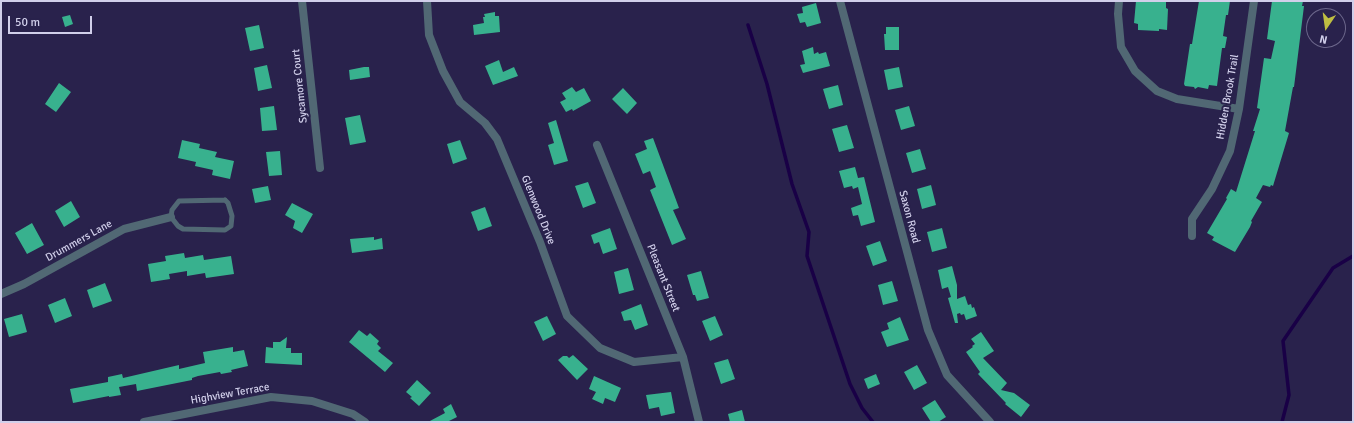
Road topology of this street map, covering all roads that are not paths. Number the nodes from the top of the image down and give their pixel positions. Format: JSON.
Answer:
{"nodes":[{"id":1,"x":302,"y":1,"type":"edge"},
{"id":2,"x":427,"y":1,"type":"edge"},
{"id":3,"x":840,"y":1,"type":"edge"},
{"id":4,"x":1119,"y":1,"type":"edge"},
{"id":5,"x":1254,"y":1,"type":"edge"},
{"id":6,"x":1239,"y":110,"type":"junction"},
{"id":7,"x":598,"y":145,"type":"dead end"},
{"id":8,"x":320,"y":168,"type":"dead end"},
{"id":9,"x":171,"y":217,"type":"junction"},
{"id":10,"x":1192,"y":236,"type":"dead end"},
{"id":11,"x":1,"y":294,"type":"edge"},
{"id":12,"x":682,"y":356,"type":"junction"},
{"id":13,"x":144,"y":422,"type":"edge"},
{"id":14,"x":365,"y":422,"type":"edge"},
{"id":15,"x":699,"y":422,"type":"edge"},
{"id":16,"x":990,"y":422,"type":"edge"}],
"edges":[{"from":1,"to":8,"type":"street","name":"Sycamore Court"},
{"from":2,"to":12,"type":"street","name":"Glenwood Drive"},
{"from":3,"to":16,"type":"street","name":"Saxon Road"},
{"from":4,"to":6,"type":"street"},
{"from":5,"to":6,"type":"street","name":"Hidden Brook Trail"},
{"from":6,"to":10,"type":"street","name":"Hidden Brook Trail"},
{"from":7,"to":12,"type":"street","name":"Pleasant Street"},
{"from":9,"to":9,"type":"lane"},
{"from":9,"to":11,"type":"street","name":"Drummers Lane"},
{"from":12,"to":15,"type":"street","name":"Pleasant Street"},
{"from":13,"to":14,"type":"street","name":"Highview Terrace"}]}
